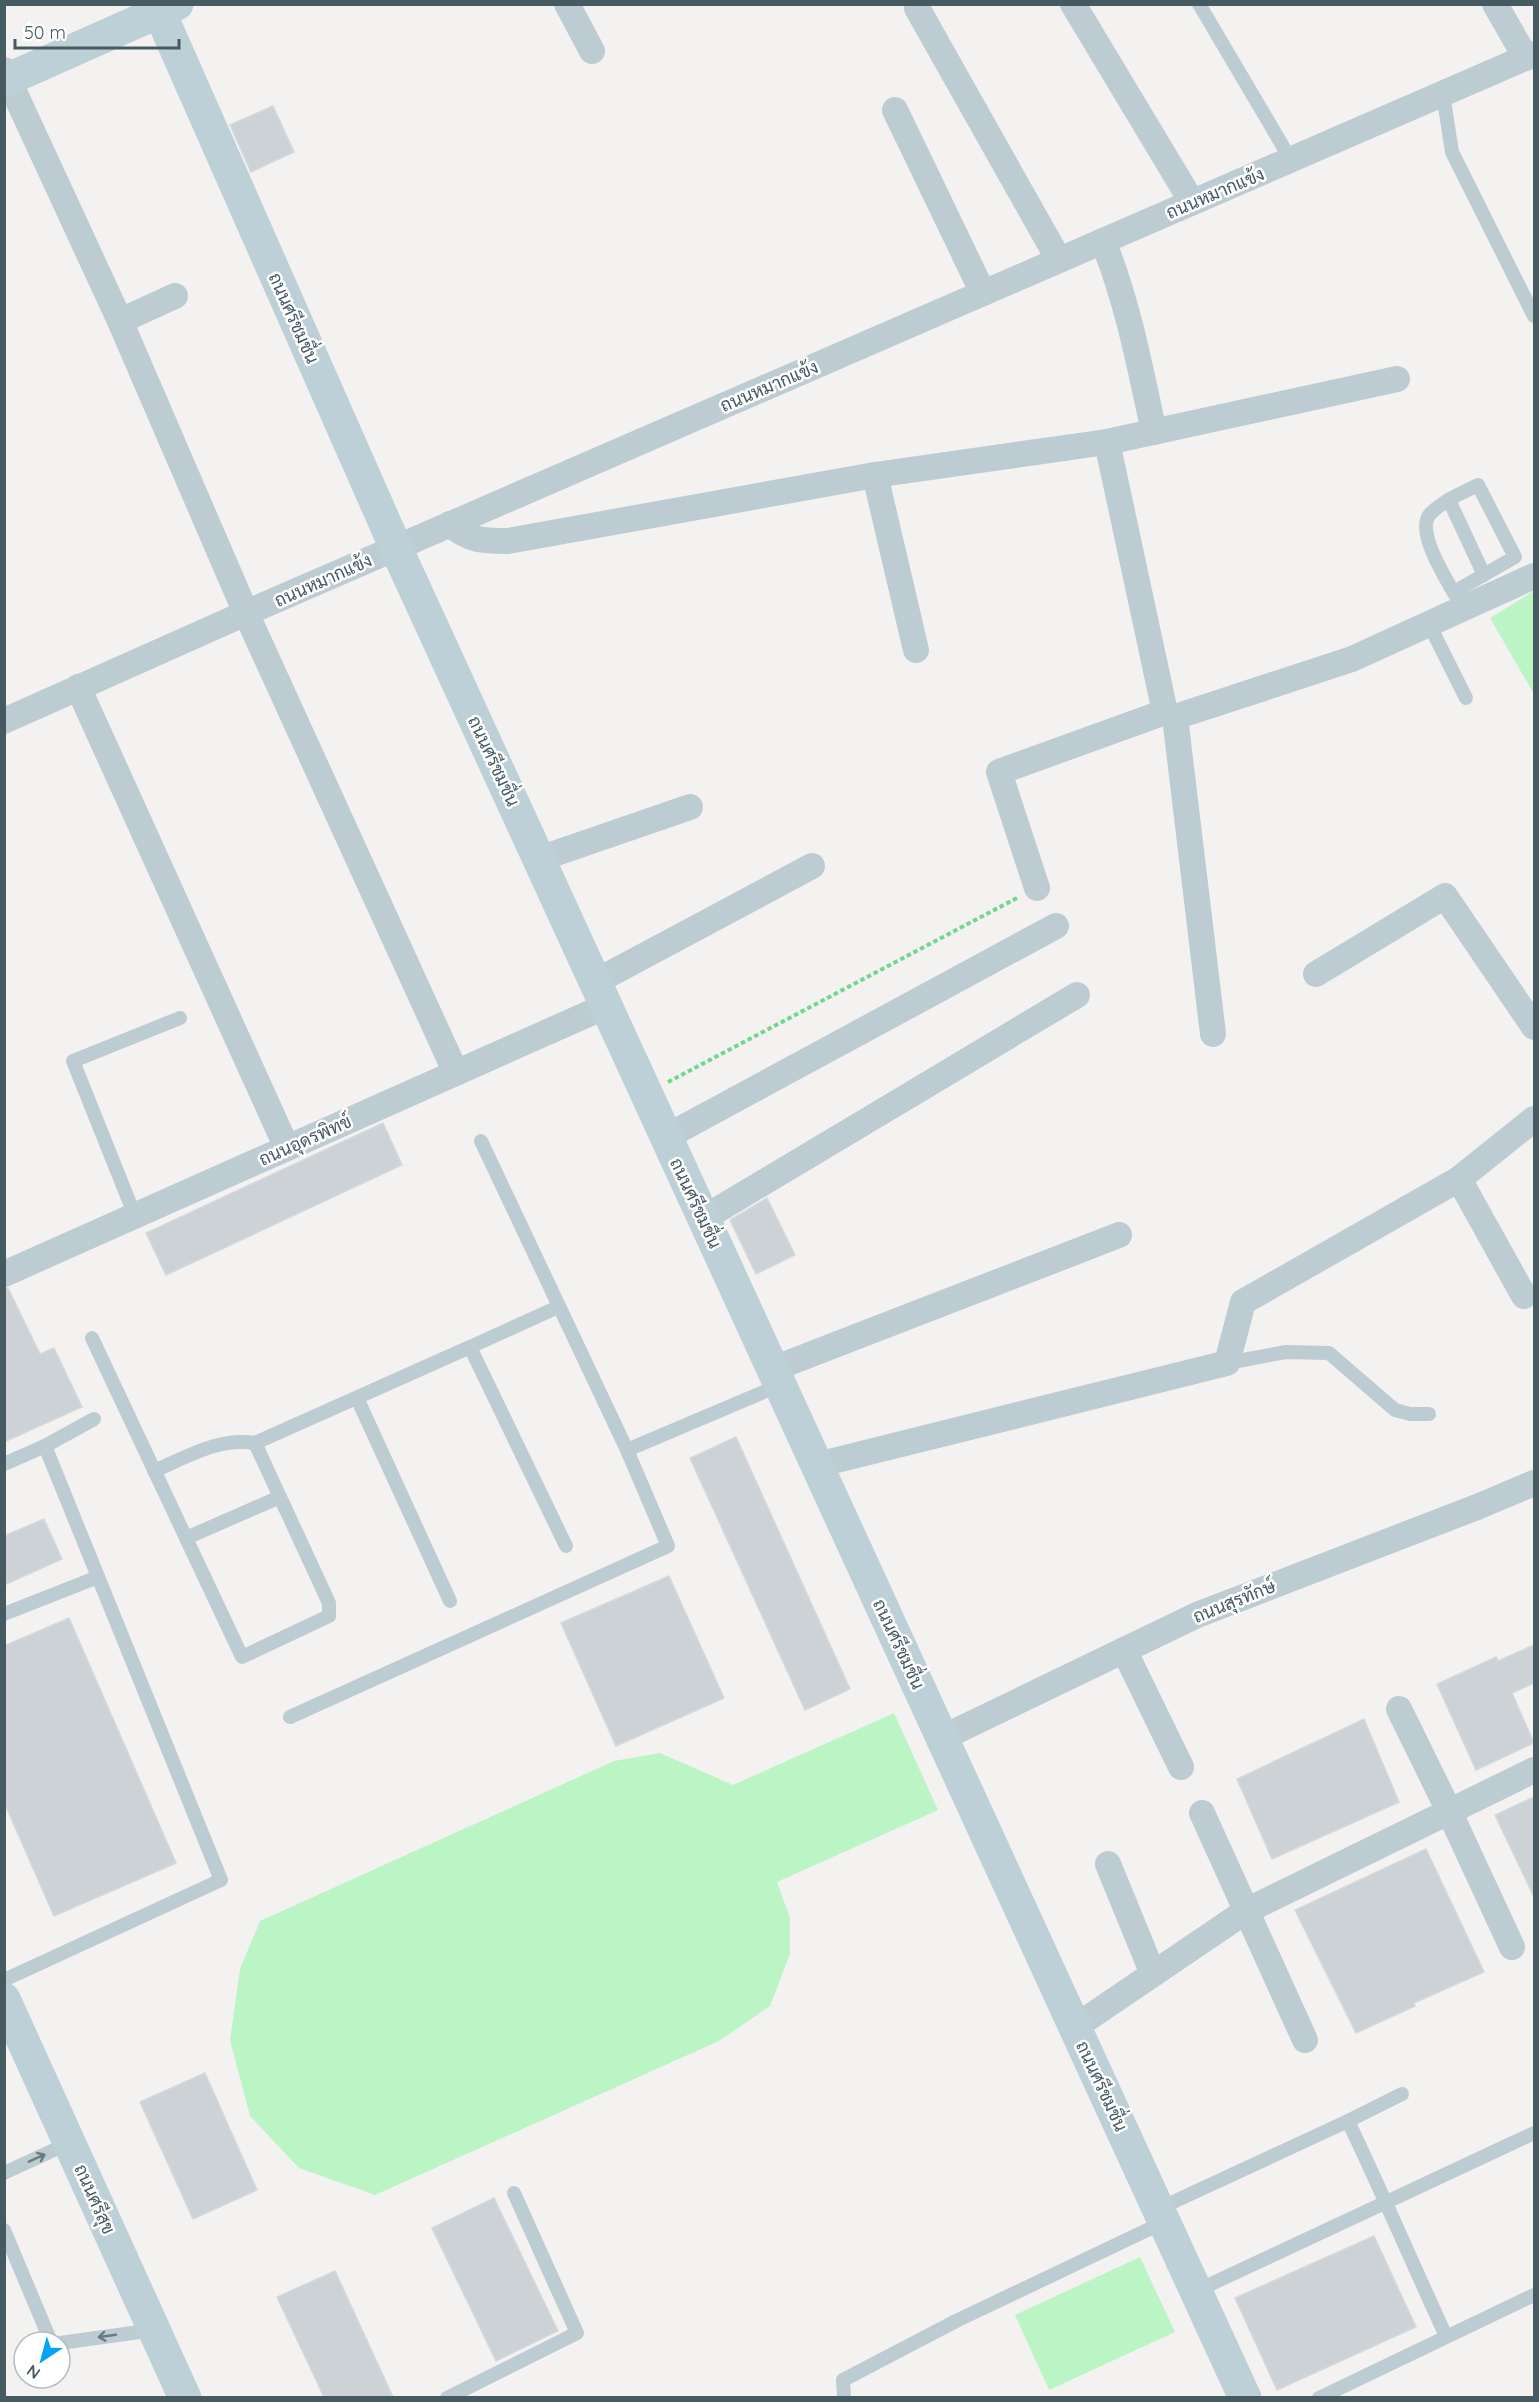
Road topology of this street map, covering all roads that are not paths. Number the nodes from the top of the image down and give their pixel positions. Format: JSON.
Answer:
{"nodes":[{"id":1,"x":567,"y":4,"type":"edge"},
{"id":2,"x":1073,"y":4,"type":"edge"},
{"id":3,"x":1199,"y":4,"type":"edge"},
{"id":4,"x":1496,"y":4,"type":"edge"},
{"id":5,"x":164,"y":7,"type":"edge"},
{"id":6,"x":917,"y":8,"type":"dead end"},
{"id":7,"x":592,"y":51,"type":"dead end"},
{"id":8,"x":1530,"y":56,"type":"edge"},
{"id":9,"x":6,"y":77,"type":"edge"},
{"id":10,"x":1443,"y":94,"type":"junction"},
{"id":11,"x":895,"y":110,"type":"dead end"},
{"id":12,"x":1291,"y":160,"type":"junction"},
{"id":13,"x":1192,"y":202,"type":"junction"},
{"id":14,"x":1103,"y":241,"type":"junction"},
{"id":15,"x":1059,"y":260,"type":"junction"},
{"id":16,"x":983,"y":293,"type":"junction"},
{"id":17,"x":175,"y":296,"type":"dead end"},
{"id":18,"x":1534,"y":316,"type":"edge"},
{"id":19,"x":120,"y":321,"type":"junction"},
{"id":20,"x":1396,"y":379,"type":"dead end"},
{"id":21,"x":1154,"y":432,"type":"junction"},
{"id":22,"x":1107,"y":442,"type":"junction"},
{"id":23,"x":875,"y":475,"type":"junction"},
{"id":24,"x":1449,"y":500,"type":"junction"},
{"id":25,"x":450,"y":524,"type":"junction"},
{"id":26,"x":396,"y":548,"type":"junction"},
{"id":27,"x":1484,"y":574,"type":"junction"},
{"id":28,"x":1534,"y":576,"type":"edge"},
{"id":29,"x":1459,"y":600,"type":"junction"},
{"id":30,"x":246,"y":613,"type":"junction"},
{"id":31,"x":1429,"y":624,"type":"junction"},
{"id":32,"x":916,"y":650,"type":"dead end"},
{"id":33,"x":78,"y":687,"type":"junction"},
{"id":34,"x":1466,"y":698,"type":"dead end"},
{"id":35,"x":1170,"y":715,"type":"junction"},
{"id":36,"x":4,"y":721,"type":"edge"},
{"id":37,"x":690,"y":807,"type":"dead end"},
{"id":38,"x":539,"y":859,"type":"junction"},
{"id":39,"x":812,"y":866,"type":"dead end"},
{"id":40,"x":1037,"y":888,"type":"road end"},
{"id":41,"x":1056,"y":926,"type":"dead end"},
{"id":42,"x":1316,"y":974,"type":"dead end"},
{"id":43,"x":601,"y":994,"type":"junction"},
{"id":44,"x":1077,"y":995,"type":"dead end"},
{"id":45,"x":180,"y":1018,"type":"dead end"},
{"id":46,"x":1534,"y":1027,"type":"edge"},
{"id":47,"x":1213,"y":1034,"type":"dead end"},
{"id":48,"x":456,"y":1073,"type":"junction"},
{"id":49,"x":1534,"y":1119,"type":"edge"},
{"id":50,"x":666,"y":1137,"type":"junction"},
{"id":51,"x":481,"y":1141,"type":"dead end"},
{"id":52,"x":287,"y":1148,"type":"junction"},
{"id":53,"x":1459,"y":1179,"type":"junction"},
{"id":54,"x":135,"y":1216,"type":"junction"},
{"id":55,"x":704,"y":1218,"type":"junction"},
{"id":56,"x":1119,"y":1235,"type":"dead end"},
{"id":57,"x":4,"y":1274,"type":"edge"},
{"id":58,"x":1524,"y":1296,"type":"dead end"},
{"id":59,"x":558,"y":1307,"type":"junction"},
{"id":60,"x":92,"y":1338,"type":"dead end"},
{"id":61,"x":470,"y":1347,"type":"junction"},
{"id":62,"x":1227,"y":1363,"type":"junction"},
{"id":63,"x":776,"y":1377,"type":"junction"},
{"id":64,"x":357,"y":1398,"type":"junction"},
{"id":65,"x":1429,"y":1414,"type":"dead end"},
{"id":66,"x":94,"y":1419,"type":"dead end"},
{"id":67,"x":255,"y":1443,"type":"junction"},
{"id":68,"x":45,"y":1446,"type":"junction"},
{"id":69,"x":627,"y":1450,"type":"junction"},
{"id":70,"x":4,"y":1464,"type":"edge"},
{"id":71,"x":817,"y":1465,"type":"junction"},
{"id":72,"x":154,"y":1471,"type":"junction"},
{"id":73,"x":1534,"y":1483,"type":"edge"},
{"id":74,"x":280,"y":1497,"type":"junction"},
{"id":75,"x":186,"y":1538,"type":"junction"},
{"id":76,"x":566,"y":1546,"type":"dead end"},
{"id":77,"x":98,"y":1577,"type":"junction"},
{"id":78,"x":450,"y":1601,"type":"dead end"},
{"id":79,"x":4,"y":1614,"type":"edge"},
{"id":80,"x":1124,"y":1650,"type":"junction"},
{"id":81,"x":1399,"y":1709,"type":"dead end"},
{"id":82,"x":290,"y":1717,"type":"dead end"},
{"id":83,"x":942,"y":1738,"type":"junction"},
{"id":84,"x":1181,"y":1767,"type":"dead end"},
{"id":85,"x":1534,"y":1770,"type":"edge"},
{"id":86,"x":1449,"y":1811,"type":"junction"},
{"id":87,"x":1202,"y":1813,"type":"dead end"},
{"id":88,"x":1107,"y":1864,"type":"dead end"},
{"id":89,"x":1246,"y":1911,"type":"junction"},
{"id":90,"x":1512,"y":1947,"type":"dead end"},
{"id":91,"x":1153,"y":1974,"type":"junction"},
{"id":92,"x":4,"y":1980,"type":"edge"},
{"id":93,"x":4,"y":2000,"type":"edge"},
{"id":94,"x":1075,"y":2027,"type":"junction"},
{"id":95,"x":1305,"y":2040,"type":"dead end"},
{"id":96,"x":1402,"y":2094,"type":"dead end"},
{"id":97,"x":1348,"y":2121,"type":"junction"},
{"id":98,"x":1534,"y":2133,"type":"edge"},
{"id":99,"x":69,"y":2143,"type":"junction"},
{"id":100,"x":4,"y":2173,"type":"edge"},
{"id":101,"x":514,"y":2193,"type":"dead end"},
{"id":102,"x":1383,"y":2202,"type":"junction"},
{"id":103,"x":1161,"y":2216,"type":"junction"},
{"id":104,"x":4,"y":2230,"type":"edge"},
{"id":105,"x":1196,"y":2291,"type":"junction"},
{"id":106,"x":1534,"y":2295,"type":"edge"},
{"id":107,"x":46,"y":2330,"type":"edge"},
{"id":108,"x":154,"y":2330,"type":"junction"},
{"id":109,"x":1446,"y":2336,"type":"junction"},
{"id":110,"x":72,"y":2341,"type":"edge"},
{"id":111,"x":185,"y":2397,"type":"edge"},
{"id":112,"x":447,"y":2397,"type":"edge"},
{"id":113,"x":844,"y":2397,"type":"edge"},
{"id":114,"x":1245,"y":2397,"type":"edge"},
{"id":115,"x":1319,"y":2397,"type":"edge"}],
"edges":[{"from":1,"to":7,"type":"street"},
{"from":2,"to":13,"type":"street"},
{"from":3,"to":12,"type":"lane"},
{"from":4,"to":8,"type":"street"},
{"from":5,"to":9,"type":"street"},
{"from":5,"to":26,"type":"street","name":"ถนนศรีชมชื่น"},
{"from":6,"to":15,"type":"street"},
{"from":8,"to":10,"type":"street","name":"ถนนหมากแข้ง"},
{"from":9,"to":19,"type":"street"},
{"from":10,"to":12,"type":"street","name":"ถนนหมากแข้ง"},
{"from":10,"to":18,"type":"lane"},
{"from":11,"to":16,"type":"street"},
{"from":12,"to":13,"type":"street","name":"ถนนหมากแข้ง"},
{"from":13,"to":14,"type":"street","name":"ถนนหมากแข้ง"},
{"from":14,"to":15,"type":"street","name":"ถนนหมากแข้ง"},
{"from":14,"to":21,"type":"street"},
{"from":15,"to":16,"type":"street","name":"ถนนหมากแข้ง"},
{"from":16,"to":25,"type":"street","name":"ถนนหมากแข้ง"},
{"from":17,"to":19,"type":"street"},
{"from":19,"to":30,"type":"street"},
{"from":20,"to":21,"type":"street"},
{"from":21,"to":22,"type":"street"},
{"from":22,"to":23,"type":"street"},
{"from":22,"to":35,"type":"street"},
{"from":23,"to":25,"type":"street"},
{"from":23,"to":32,"type":"street"},
{"from":24,"to":27,"type":"lane"},
{"from":24,"to":27,"type":"lane"},
{"from":24,"to":29,"type":"lane"},
{"from":25,"to":26,"type":"street","name":"ถนนหมากแข้ง"},
{"from":26,"to":30,"type":"street","name":"ถนนหมากแข้ง"},
{"from":26,"to":38,"type":"street","name":"ถนนศรีชมชื่น"},
{"from":27,"to":29,"type":"lane"},
{"from":28,"to":29,"type":"street"},
{"from":29,"to":31,"type":"street"},
{"from":30,"to":33,"type":"street","name":"ถนนหมากแข้ง"},
{"from":30,"to":48,"type":"street"},
{"from":31,"to":34,"type":"lane"},
{"from":31,"to":35,"type":"street"},
{"from":33,"to":36,"type":"street","name":"ถนนหมากแข้ง"},
{"from":33,"to":52,"type":"street"},
{"from":35,"to":40,"type":"street"},
{"from":35,"to":47,"type":"street"},
{"from":37,"to":38,"type":"street"},
{"from":38,"to":43,"type":"street","name":"ถนนศรีชมชื่น"},
{"from":39,"to":43,"type":"street","name":"ถนนอุดรพิทข์"},
{"from":41,"to":50,"type":"street"},
{"from":42,"to":46,"type":"street"},
{"from":43,"to":48,"type":"street","name":"ถนนอุดรพิทข์"},
{"from":43,"to":50,"type":"street","name":"ถนนศรีชมชื่น"},
{"from":44,"to":55,"type":"street"},
{"from":45,"to":54,"type":"lane"},
{"from":48,"to":52,"type":"street","name":"ถนนอุดรพิทข์"},
{"from":49,"to":53,"type":"street"},
{"from":50,"to":55,"type":"street","name":"ถนนศรีชมชื่น"},
{"from":51,"to":59,"type":"lane"},
{"from":52,"to":54,"type":"street","name":"ถนนอุดรพิทข์"},
{"from":53,"to":58,"type":"street"},
{"from":53,"to":62,"type":"street"},
{"from":54,"to":57,"type":"street","name":"ถนนอุดรพิทข์"},
{"from":55,"to":63,"type":"street","name":"ถนนศรีชมชื่น"},
{"from":56,"to":63,"type":"street"},
{"from":59,"to":61,"type":"lane"},
{"from":59,"to":69,"type":"lane"},
{"from":60,"to":72,"type":"lane"},
{"from":61,"to":64,"type":"lane"},
{"from":61,"to":76,"type":"lane"},
{"from":62,"to":65,"type":"lane"},
{"from":62,"to":71,"type":"street"},
{"from":63,"to":69,"type":"lane"},
{"from":63,"to":71,"type":"street","name":"ถนนศรีชมชื่น"},
{"from":64,"to":67,"type":"lane"},
{"from":64,"to":78,"type":"lane"},
{"from":66,"to":68,"type":"lane"},
{"from":67,"to":72,"type":"lane"},
{"from":67,"to":74,"type":"lane"},
{"from":68,"to":70,"type":"lane"},
{"from":68,"to":77,"type":"lane"},
{"from":69,"to":82,"type":"lane"},
{"from":71,"to":83,"type":"street","name":"ถนนศรีชมชื่น"},
{"from":72,"to":75,"type":"lane"},
{"from":73,"to":80,"type":"street","name":"ถนนสุรทักษ์"},
{"from":74,"to":75,"type":"lane"},
{"from":74,"to":75,"type":"lane"},
{"from":77,"to":79,"type":"lane"},
{"from":77,"to":92,"type":"lane"},
{"from":80,"to":83,"type":"street","name":"ถนนสุรทักษ์"},
{"from":80,"to":84,"type":"street"},
{"from":81,"to":86,"type":"street"},
{"from":83,"to":94,"type":"street","name":"ถนนศรีชมชื่น"},
{"from":85,"to":86,"type":"street"},
{"from":86,"to":89,"type":"street"},
{"from":86,"to":90,"type":"street"},
{"from":87,"to":89,"type":"street"},
{"from":88,"to":91,"type":"street"},
{"from":89,"to":91,"type":"street"},
{"from":89,"to":95,"type":"street"},
{"from":91,"to":94,"type":"street"},
{"from":93,"to":99,"type":"street","name":"ถนนศรีสุข"},
{"from":94,"to":103,"type":"street","name":"ถนนศรีชมชื่น"},
{"from":96,"to":97,"type":"lane"},
{"from":97,"to":102,"type":"lane"},
{"from":97,"to":103,"type":"lane"},
{"from":98,"to":102,"type":"lane"},
{"from":100,"to":99,"type":"lane","one_way":true},
{"from":99,"to":108,"type":"street","name":"ถนนศรีสุข"},
{"from":101,"to":112,"type":"lane"},
{"from":102,"to":105,"type":"lane"},
{"from":102,"to":109,"type":"lane"},
{"from":103,"to":105,"type":"street","name":"ถนนศรีชมชื่น"},
{"from":103,"to":113,"type":"lane"},
{"from":104,"to":107,"type":"lane"},
{"from":105,"to":114,"type":"street","name":"ถนนศรีชมชื่น"},
{"from":106,"to":109,"type":"lane"},
{"from":108,"to":110,"type":"lane","one_way":true},
{"from":108,"to":111,"type":"street","name":"ถนนศรีสุข"},
{"from":109,"to":115,"type":"lane"}]}
